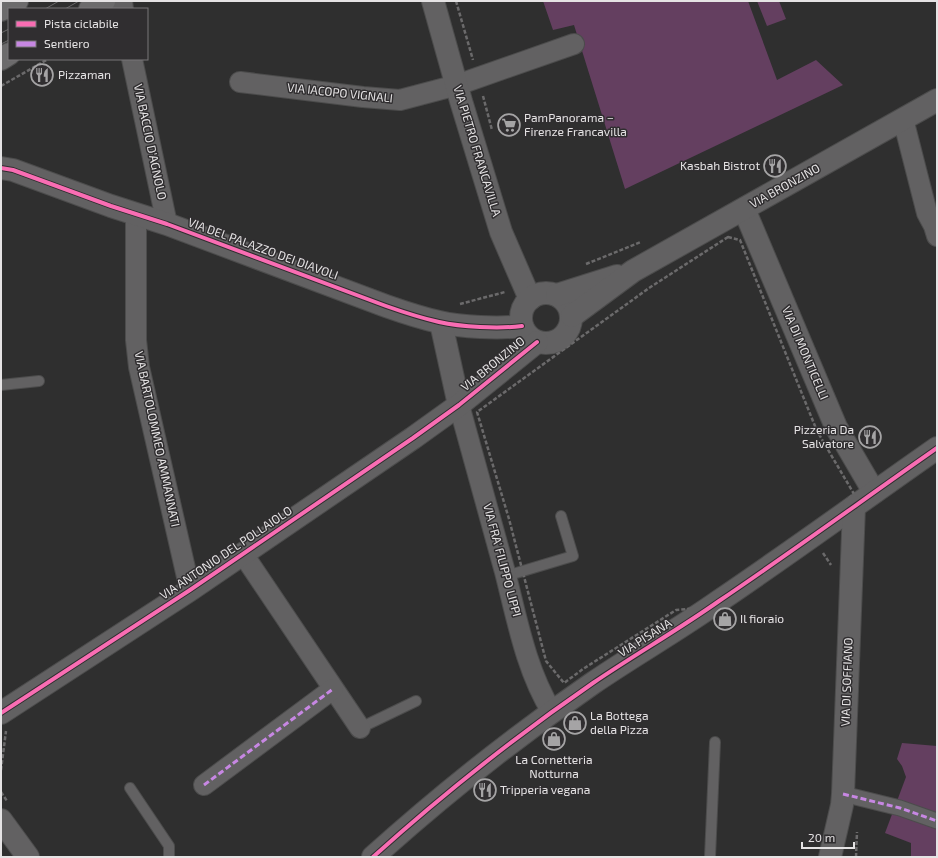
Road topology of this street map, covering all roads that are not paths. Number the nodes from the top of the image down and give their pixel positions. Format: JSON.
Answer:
{"nodes":[{"id":1,"x":17,"y":1,"type":"edge"},
{"id":2,"x":104,"y":1,"type":"edge"},
{"id":3,"x":433,"y":1,"type":"edge"},
{"id":4,"x":92,"y":8,"type":"edge"},
{"id":5,"x":1,"y":10,"type":"edge"},
{"id":6,"x":574,"y":44,"type":"dead end"},
{"id":7,"x":132,"y":60,"type":"edge"},
{"id":8,"x":240,"y":82,"type":"dead end"},
{"id":9,"x":456,"y":85,"type":"junction"},
{"id":10,"x":937,"y":100,"type":"edge"},
{"id":11,"x":903,"y":119,"type":"junction"},
{"id":12,"x":1,"y":168,"type":"edge"},
{"id":13,"x":744,"y":209,"type":"junction"},
{"id":14,"x":136,"y":215,"type":"junction"},
{"id":15,"x":167,"y":224,"type":"junction"},
{"id":16,"x":937,"y":236,"type":"edge"},
{"id":17,"x":633,"y":271,"type":"junction"},
{"id":18,"x":557,"y":295,"type":"junction"},
{"id":19,"x":530,"y":299,"type":"junction"},
{"id":20,"x":572,"y":316,"type":"junction"},
{"id":21,"x":441,"y":323,"type":"junction"},
{"id":22,"x":522,"y":326,"type":"junction"},
{"id":23,"x":537,"y":342,"type":"junction"},
{"id":24,"x":39,"y":382,"type":"dead end"},
{"id":25,"x":1,"y":385,"type":"edge"},
{"id":26,"x":468,"y":409,"type":"junction"},
{"id":27,"x":937,"y":448,"type":"edge"},
{"id":28,"x":874,"y":492,"type":"junction"},
{"id":29,"x":854,"y":507,"type":"junction"},
{"id":30,"x":561,"y":516,"type":"dead end"},
{"id":31,"x":243,"y":554,"type":"junction"},
{"id":32,"x":506,"y":576,"type":"junction"},
{"id":33,"x":190,"y":590,"type":"junction"},
{"id":34,"x":334,"y":689,"type":"junction"},
{"id":35,"x":416,"y":701,"type":"dead end"},
{"id":36,"x":552,"y":712,"type":"junction"},
{"id":37,"x":4,"y":717,"type":"edge"},
{"id":38,"x":360,"y":728,"type":"joint"},
{"id":39,"x":714,"y":742,"type":"dead end"},
{"id":40,"x":204,"y":785,"type":"dead end"},
{"id":41,"x":130,"y":788,"type":"dead end"},
{"id":42,"x":843,"y":794,"type":"junction"},
{"id":43,"x":1,"y":820,"type":"edge"},
{"id":44,"x":937,"y":821,"type":"edge"},
{"id":45,"x":28,"y":857,"type":"edge"},
{"id":46,"x":169,"y":857,"type":"edge"},
{"id":47,"x":373,"y":857,"type":"edge"},
{"id":48,"x":710,"y":857,"type":"edge"},
{"id":49,"x":830,"y":857,"type":"edge"}],
"edges":[{"from":1,"to":5,"type":"main road"},
{"from":2,"to":4,"type":"main road"},
{"from":3,"to":9,"type":"street","name":"VIA PIETRO FRANCAVILLA"},
{"from":6,"to":9,"type":"street","name":"VIA IACOPO VIGNALI"},
{"from":7,"to":15,"type":"street","name":"VIA BACCIO D'AGNOLO"},
{"from":8,"to":9,"type":"street","name":"VIA IACOPO VIGNALI"},
{"from":9,"to":19,"type":"street","name":"VIA PIETRO FRANCAVILLA"},
{"from":10,"to":11,"type":"street","name":"VIA BRONZINO"},
{"from":11,"to":13,"type":"street","name":"VIA BRONZINO"},
{"from":11,"to":16,"type":"street"},
{"from":12,"to":14,"type":"street","name":"VIA DEL PALAZZO DEI DIAVOLI"},
{"from":13,"to":17,"type":"street","name":"VIA BRONZINO"},
{"from":13,"to":28,"type":"street","name":"VIA DI MONTICELLI"},
{"from":14,"to":15,"type":"street","name":"VIA DEL PALAZZO DEI DIAVOLI"},
{"from":14,"to":33,"type":"street","name":"VIA BARTOLOMMEO AMMANNATI"},
{"from":15,"to":21,"type":"street","name":"VIA DEL PALAZZO DEI DIAVOLI"},
{"from":17,"to":18,"type":"street","name":"VIA BRONZINO"},
{"from":17,"to":20,"type":"street","name":"VIA BRONZINO"},
{"from":18,"to":19,"type":"street","name":"VIA BRONZINO"},
{"from":18,"to":20,"type":"street"},
{"from":19,"to":22,"type":"street","name":"VIA BRONZINO"},
{"from":20,"to":23,"type":"street","name":"VIA BRONZINO"},
{"from":21,"to":22,"type":"street","name":"VIA DEL PALAZZO DEI DIAVOLI"},
{"from":21,"to":26,"type":"street","name":"VIA BRONZINO"},
{"from":22,"to":23,"type":"street","name":"VIA BRONZINO"},
{"from":23,"to":26,"type":"street","name":"VIA BRONZINO"},
{"from":24,"to":25,"type":"lane"},
{"from":26,"to":31,"type":"street","name":"VIA ANTONIO DEL POLLAIOLO"},
{"from":26,"to":32,"type":"street","name":"VIA FRA' FILIPPO LIPPI"},
{"from":27,"to":28,"type":"street","name":"VIA PISANA"},
{"from":28,"to":29,"type":"street","name":"VIA PISANA"},
{"from":29,"to":36,"type":"street","name":"VIA PISANA"},
{"from":29,"to":42,"type":"street","name":"VIA DI SOFFIANO"},
{"from":30,"to":32,"type":"lane"},
{"from":31,"to":33,"type":"street","name":"VIA ANTONIO DEL POLLAIOLO"},
{"from":31,"to":34,"type":"street","name":"VIA ANTONIO DEL POLLAIOLO"},
{"from":32,"to":36,"type":"street","name":"VIA FRA' FILIPPO LIPPI"},
{"from":33,"to":37,"type":"street","name":"VIA ANTONIO DEL POLLAIOLO"},
{"from":34,"to":38,"type":"street","name":"VIA ANTONIO DEL POLLAIOLO"},
{"from":34,"to":40,"type":"street"},
{"from":35,"to":38,"type":"lane"},
{"from":36,"to":47,"type":"street","name":"VIA PISANA"},
{"from":39,"to":48,"type":"lane"},
{"from":41,"to":46,"type":"lane"},
{"from":42,"to":44,"type":"street"},
{"from":42,"to":49,"type":"street","name":"VIA DI SOFFIANO"},
{"from":43,"to":45,"type":"street"}]}
